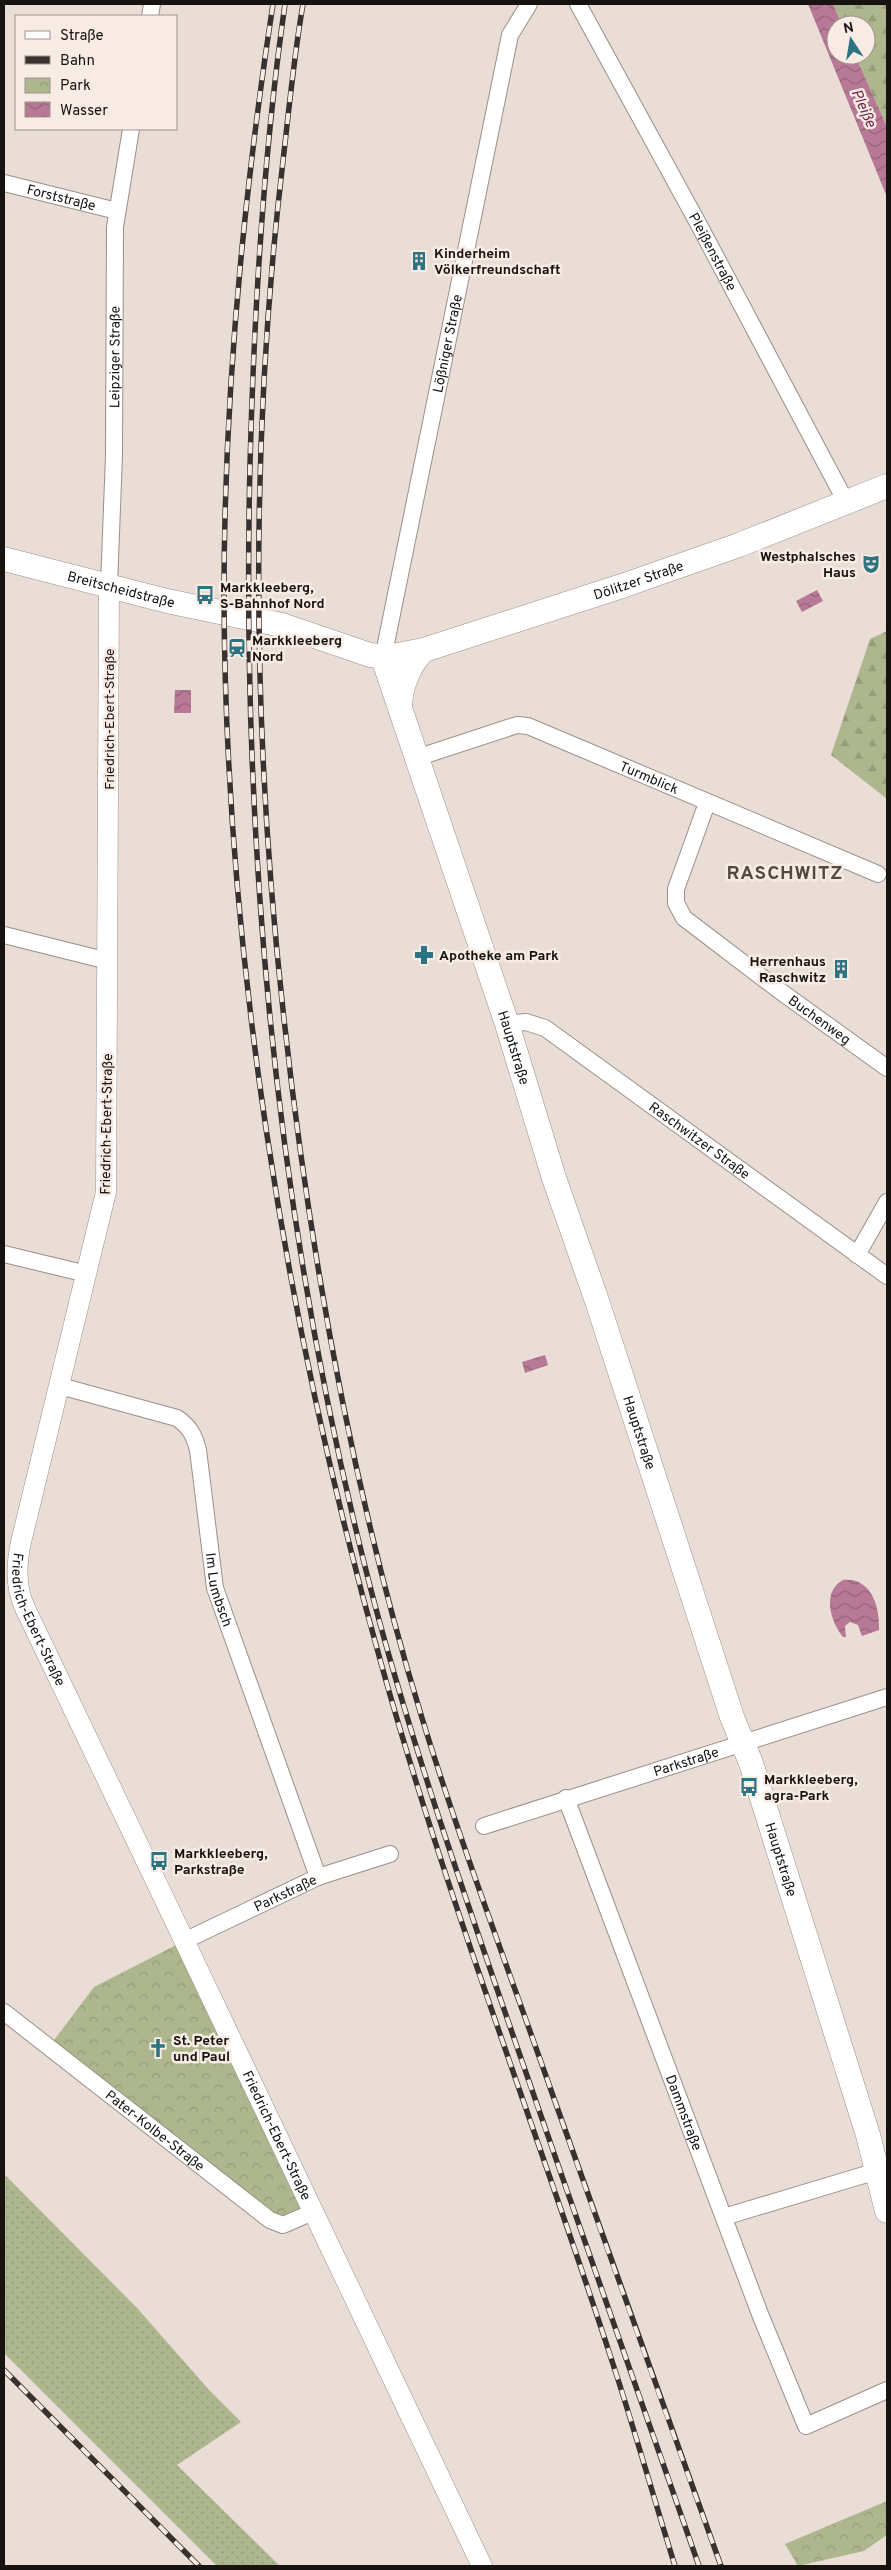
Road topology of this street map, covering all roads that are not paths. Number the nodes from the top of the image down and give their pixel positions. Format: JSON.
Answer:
{"nodes":[{"id":1,"x":528,"y":4,"type":"edge"},
{"id":2,"x":578,"y":4,"type":"edge"},
{"id":3,"x":131,"y":130,"type":"edge"},
{"id":4,"x":4,"y":183,"type":"edge"},
{"id":5,"x":117,"y":212,"type":"junction"},
{"id":6,"x":887,"y":486,"type":"edge"},
{"id":7,"x":846,"y":502,"type":"junction"},
{"id":8,"x":4,"y":559,"type":"edge"},
{"id":9,"x":109,"y":586,"type":"junction"},
{"id":10,"x":424,"y":650,"type":"junction"},
{"id":11,"x":383,"y":658,"type":"junction"},
{"id":12,"x":399,"y":711,"type":"junction"},
{"id":13,"x":416,"y":758,"type":"junction"},
{"id":14,"x":707,"y":802,"type":"junction"},
{"id":15,"x":878,"y":874,"type":"dead end"},
{"id":16,"x":4,"y":935,"type":"edge"},
{"id":17,"x":108,"y":961,"type":"junction"},
{"id":18,"x":507,"y":1024,"type":"junction"},
{"id":19,"x":887,"y":1068,"type":"edge"},
{"id":20,"x":887,"y":1202,"type":"edge"},
{"id":21,"x":4,"y":1254,"type":"edge"},
{"id":22,"x":857,"y":1255,"type":"junction"},
{"id":23,"x":87,"y":1274,"type":"junction"},
{"id":24,"x":887,"y":1276,"type":"edge"},
{"id":25,"x":60,"y":1386,"type":"junction"},
{"id":26,"x":11,"y":1577,"type":"edge"},
{"id":27,"x":887,"y":1697,"type":"edge"},
{"id":28,"x":742,"y":1742,"type":"junction"},
{"id":29,"x":566,"y":1798,"type":"junction"},
{"id":30,"x":484,"y":1826,"type":"dead end"},
{"id":31,"x":390,"y":1854,"type":"dead end"},
{"id":32,"x":318,"y":1877,"type":"junction"},
{"id":33,"x":184,"y":1940,"type":"junction"},
{"id":34,"x":4,"y":2012,"type":"edge"},
{"id":35,"x":882,"y":2170,"type":"edge"},
{"id":36,"x":887,"y":2211,"type":"edge"},
{"id":37,"x":313,"y":2212,"type":"junction"},
{"id":38,"x":724,"y":2216,"type":"junction"},
{"id":39,"x":887,"y":2390,"type":"edge"},
{"id":40,"x":482,"y":2566,"type":"edge"}],
"edges":[{"from":1,"to":11,"type":"street","name":"Lößniger Straße"},
{"from":2,"to":7,"type":"street","name":"Pleißenstraße"},
{"from":3,"to":5,"type":"street","name":"Leipziger Straße"},
{"from":4,"to":5,"type":"street","name":"Forststraße"},
{"from":5,"to":9,"type":"street","name":"Leipziger Straße"},
{"from":6,"to":7,"type":"main road","name":"Dölitzer Straße"},
{"from":7,"to":10,"type":"main road","name":"Dölitzer Straße"},
{"from":8,"to":9,"type":"main road","name":"Breitscheidstraße"},
{"from":9,"to":11,"type":"main road","name":"Breitscheidstraße"},
{"from":9,"to":17,"type":"street","name":"Friedrich-Ebert-Straße"},
{"from":10,"to":11,"type":"main road","name":"Dölitzer Straße"},
{"from":10,"to":12,"type":"main road"},
{"from":11,"to":12,"type":"main road","name":"Hauptstraße"},
{"from":12,"to":13,"type":"main road","name":"Hauptstraße"},
{"from":13,"to":14,"type":"street","name":"Turmblick"},
{"from":13,"to":18,"type":"main road","name":"Hauptstraße"},
{"from":14,"to":15,"type":"street","name":"Turmblick"},
{"from":14,"to":19,"type":"street","name":"Buchenweg"},
{"from":16,"to":17,"type":"street"},
{"from":17,"to":23,"type":"street","name":"Friedrich-Ebert-Straße"},
{"from":18,"to":22,"type":"street","name":"Raschwitzer Straße"},
{"from":18,"to":28,"type":"main road","name":"Hauptstraße"},
{"from":20,"to":22,"type":"street"},
{"from":21,"to":23,"type":"street"},
{"from":22,"to":24,"type":"street","name":"Raschwitzer Straße"},
{"from":23,"to":25,"type":"street","name":"Friedrich-Ebert-Straße"},
{"from":25,"to":26,"type":"street","name":"Friedrich-Ebert-Straße"},
{"from":25,"to":32,"type":"street","name":"Im Lumbsch"},
{"from":26,"to":33,"type":"street","name":"Friedrich-Ebert-Straße"},
{"from":27,"to":28,"type":"street","name":"Parkstraße"},
{"from":28,"to":29,"type":"street","name":"Parkstraße"},
{"from":28,"to":35,"type":"main road","name":"Hauptstraße"},
{"from":29,"to":30,"type":"street","name":"Parkstraße"},
{"from":29,"to":38,"type":"street","name":"Dammstraße"},
{"from":31,"to":32,"type":"street","name":"Parkstraße"},
{"from":32,"to":33,"type":"street","name":"Parkstraße"},
{"from":33,"to":37,"type":"street","name":"Friedrich-Ebert-Straße"},
{"from":34,"to":37,"type":"street","name":"Pater-Kolbe-Straße"},
{"from":35,"to":36,"type":"main road","name":"Hauptstraße"},
{"from":35,"to":38,"type":"street"},
{"from":37,"to":40,"type":"street","name":"Friedrich-Ebert-Straße"},
{"from":38,"to":39,"type":"street","name":"Dammstraße"}]}
